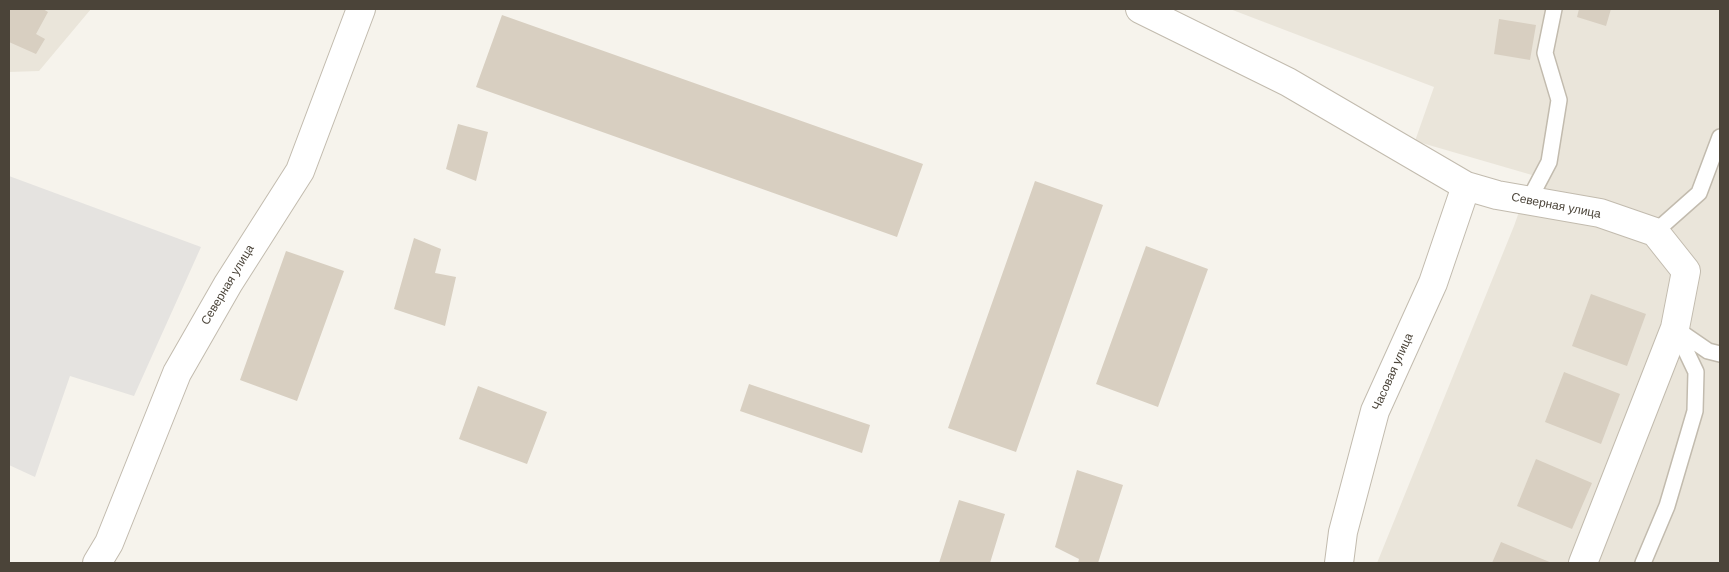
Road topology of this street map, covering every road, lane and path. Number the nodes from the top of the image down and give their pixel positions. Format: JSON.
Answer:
{"nodes":[{"id":1,"x":361,"y":9,"type":"edge"},
{"id":2,"x":1140,"y":9,"type":"edge"},
{"id":3,"x":1554,"y":9,"type":"edge"},
{"id":4,"x":1720,"y":137,"type":"edge"},
{"id":5,"x":1466,"y":186,"type":"junction"},
{"id":6,"x":1529,"y":200,"type":"junction"},
{"id":7,"x":1655,"y":232,"type":"junction"},
{"id":8,"x":1675,"y":328,"type":"junction"},
{"id":9,"x":1720,"y":354,"type":"edge"},
{"id":10,"x":97,"y":563,"type":"edge"},
{"id":11,"x":1339,"y":563,"type":"edge"},
{"id":12,"x":1583,"y":563,"type":"edge"},
{"id":13,"x":1643,"y":563,"type":"edge"}],
"edges":[{"from":1,"to":10,"type":"street","name":"Северная улица"},
{"from":2,"to":5,"type":"street","name":"Северная улица"},
{"from":3,"to":6,"type":"lane"},
{"from":4,"to":7,"type":"lane"},
{"from":5,"to":6,"type":"street","name":"Северная улица"},
{"from":5,"to":11,"type":"street","name":"Часовая улица"},
{"from":6,"to":7,"type":"street","name":"Северная улица"},
{"from":7,"to":8,"type":"street"},
{"from":8,"to":9,"type":"lane"},
{"from":8,"to":12,"type":"street"},
{"from":8,"to":13,"type":"lane"}]}
